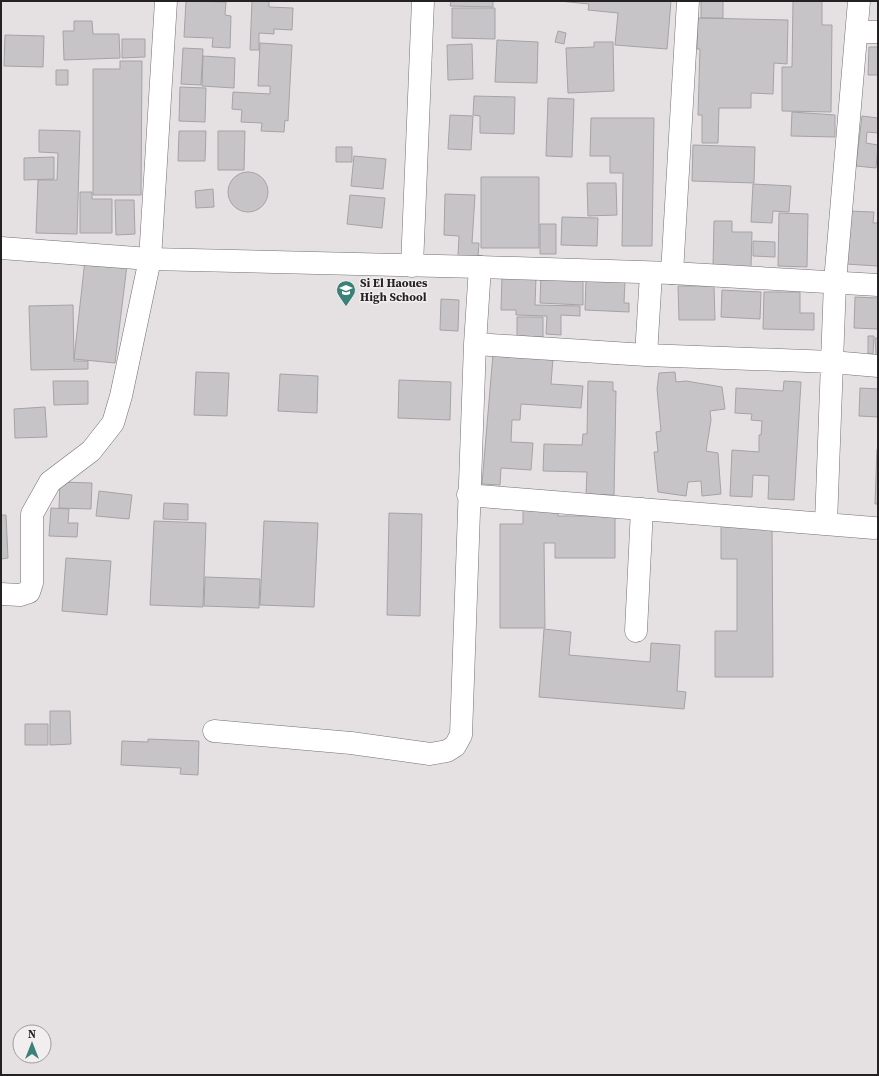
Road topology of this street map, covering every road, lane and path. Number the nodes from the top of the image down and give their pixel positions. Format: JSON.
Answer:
{"nodes":[{"id":1,"x":166,"y":1,"type":"edge"},
{"id":2,"x":423,"y":1,"type":"edge"},
{"id":3,"x":688,"y":1,"type":"edge"},
{"id":4,"x":859,"y":1,"type":"edge"},
{"id":5,"x":857,"y":32,"type":"junction"},
{"id":6,"x":878,"y":32,"type":"edge"},
{"id":7,"x":1,"y":248,"type":"edge"},
{"id":8,"x":150,"y":259,"type":"junction"},
{"id":9,"x":412,"y":266,"type":"junction"},
{"id":10,"x":480,"y":266,"type":"junction"},
{"id":11,"x":661,"y":274,"type":"junction"},
{"id":12,"x":835,"y":282,"type":"junction"},
{"id":13,"x":878,"y":285,"type":"edge"},
{"id":14,"x":475,"y":344,"type":"junction"},
{"id":15,"x":646,"y":354,"type":"junction"},
{"id":16,"x":832,"y":362,"type":"junction"},
{"id":17,"x":878,"y":366,"type":"edge"},
{"id":18,"x":468,"y":495,"type":"junction"},
{"id":19,"x":642,"y":509,"type":"junction"},
{"id":20,"x":826,"y":523,"type":"junction"},
{"id":21,"x":874,"y":528,"type":"dead end"},
{"id":22,"x":1,"y":594,"type":"edge"},
{"id":23,"x":636,"y":630,"type":"dead end"},
{"id":24,"x":214,"y":731,"type":"dead end"}],
"edges":[{"from":1,"to":8,"type":"street"},
{"from":2,"to":9,"type":"street"},
{"from":3,"to":11,"type":"street"},
{"from":4,"to":5,"type":"street"},
{"from":5,"to":6,"type":"street"},
{"from":5,"to":12,"type":"street"},
{"from":7,"to":8,"type":"street"},
{"from":8,"to":9,"type":"street"},
{"from":8,"to":22,"type":"street"},
{"from":9,"to":10,"type":"street"},
{"from":10,"to":11,"type":"street"},
{"from":10,"to":14,"type":"street"},
{"from":11,"to":12,"type":"street"},
{"from":11,"to":15,"type":"street"},
{"from":12,"to":13,"type":"street"},
{"from":12,"to":16,"type":"street"},
{"from":14,"to":15,"type":"street"},
{"from":14,"to":18,"type":"street"},
{"from":15,"to":16,"type":"street"},
{"from":16,"to":17,"type":"street"},
{"from":16,"to":20,"type":"street"},
{"from":18,"to":19,"type":"street"},
{"from":18,"to":24,"type":"street"},
{"from":19,"to":20,"type":"street"},
{"from":19,"to":23,"type":"street"},
{"from":20,"to":21,"type":"street"}]}
